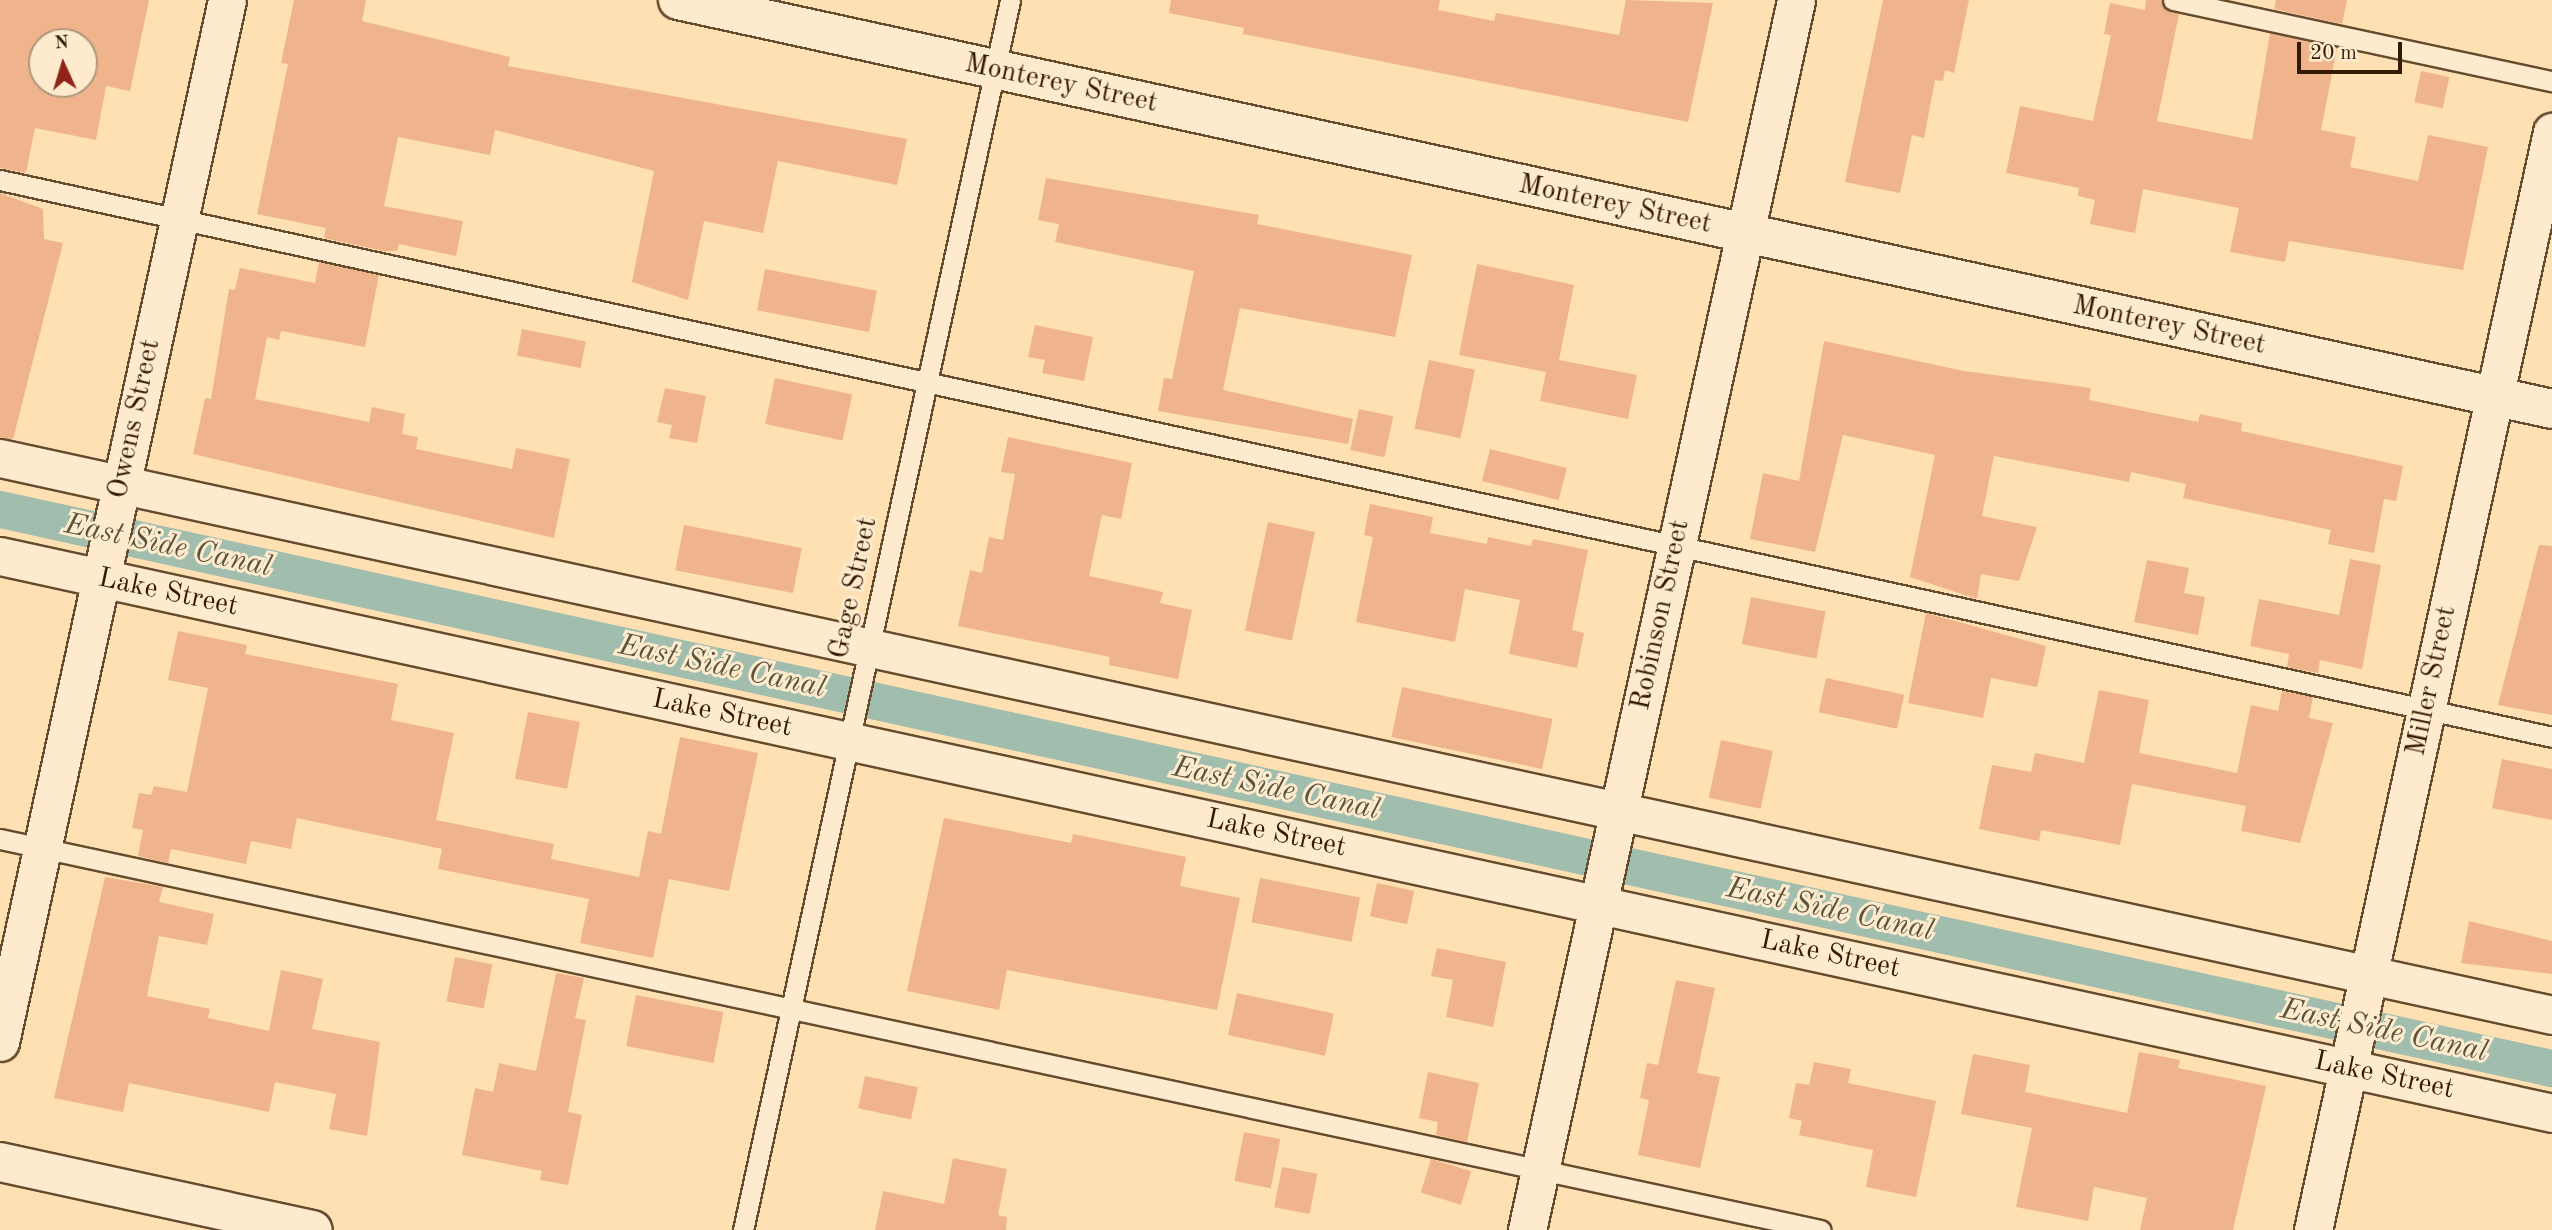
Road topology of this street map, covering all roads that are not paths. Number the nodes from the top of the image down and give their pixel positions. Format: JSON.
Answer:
{"nodes":[{"id":1,"x":227,"y":0,"type":"edge"},
{"id":2,"x":678,"y":0,"type":"edge"},
{"id":3,"x":1010,"y":0,"type":"edge"},
{"id":4,"x":1796,"y":0,"type":"edge"},
{"id":5,"x":2174,"y":0,"type":"edge"},
{"id":6,"x":995,"y":70,"type":"junction"},
{"id":7,"x":2552,"y":81,"type":"edge"},
{"id":8,"x":2552,"y":132,"type":"edge"},
{"id":9,"x":0,"y":180,"type":"edge"},
{"id":10,"x":179,"y":219,"type":"junction"},
{"id":11,"x":1745,"y":233,"type":"junction"},
{"id":12,"x":927,"y":382,"type":"junction"},
{"id":13,"x":2494,"y":397,"type":"junction"},
{"id":14,"x":2552,"y":409,"type":"edge"},
{"id":15,"x":0,"y":458,"type":"edge"},
{"id":16,"x":121,"y":484,"type":"junction"},
{"id":17,"x":1676,"y":546,"type":"junction"},
{"id":18,"x":0,"y":556,"type":"edge"},
{"id":19,"x":101,"y":578,"type":"junction"},
{"id":20,"x":869,"y":648,"type":"junction"},
{"id":21,"x":2426,"y":709,"type":"junction"},
{"id":22,"x":2552,"y":737,"type":"edge"},
{"id":23,"x":849,"y":741,"type":"junction"},
{"id":24,"x":1619,"y":811,"type":"junction"},
{"id":25,"x":0,"y":839,"type":"edge"},
{"id":26,"x":42,"y":848,"type":"junction"},
{"id":27,"x":1598,"y":905,"type":"junction"},
{"id":28,"x":2368,"y":974,"type":"junction"},
{"id":29,"x":790,"y":1008,"type":"junction"},
{"id":30,"x":2552,"y":1015,"type":"edge"},
{"id":31,"x":0,"y":1042,"type":"edge"},
{"id":32,"x":2348,"y":1069,"type":"junction"},
{"id":33,"x":2552,"y":1113,"type":"edge"},
{"id":34,"x":0,"y":1162,"type":"edge"},
{"id":35,"x":1541,"y":1169,"type":"junction"},
{"id":36,"x":313,"y":1230,"type":"edge"},
{"id":37,"x":743,"y":1230,"type":"edge"},
{"id":38,"x":1527,"y":1230,"type":"edge"},
{"id":39,"x":1820,"y":1230,"type":"edge"},
{"id":40,"x":2313,"y":1230,"type":"edge"}],
"edges":[{"from":1,"to":10,"type":"street","name":"Owens Street"},
{"from":2,"to":6,"type":"main road","name":"Monterey Street"},
{"from":3,"to":6,"type":"lane","name":"Gage Street"},
{"from":4,"to":11,"type":"street","name":"Robinson Street"},
{"from":5,"to":7,"type":"lane"},
{"from":6,"to":11,"type":"main road","name":"Monterey Street"},
{"from":6,"to":12,"type":"lane","name":"Gage Street"},
{"from":8,"to":13,"type":"street","name":"Miller Street"},
{"from":9,"to":10,"type":"lane"},
{"from":10,"to":12,"type":"lane"},
{"from":10,"to":16,"type":"street","name":"Owens Street"},
{"from":11,"to":13,"type":"main road","name":"Monterey Street"},
{"from":11,"to":17,"type":"street","name":"Robinson Street"},
{"from":12,"to":17,"type":"lane"},
{"from":12,"to":20,"type":"lane","name":"Gage Street"},
{"from":13,"to":14,"type":"main road","name":"Monterey Street"},
{"from":13,"to":21,"type":"street","name":"Miller Street"},
{"from":15,"to":16,"type":"street"},
{"from":16,"to":19,"type":"street","name":"Owens Street"},
{"from":16,"to":20,"type":"street"},
{"from":17,"to":21,"type":"lane"},
{"from":17,"to":24,"type":"street","name":"Robinson Street"},
{"from":18,"to":19,"type":"street","name":"Lake Street"},
{"from":19,"to":23,"type":"street","name":"Lake Street"},
{"from":19,"to":26,"type":"street","name":"Owens Street"},
{"from":20,"to":23,"type":"lane","name":"Gage Street"},
{"from":20,"to":24,"type":"street"},
{"from":21,"to":22,"type":"lane"},
{"from":21,"to":28,"type":"street","name":"Miller Street"},
{"from":23,"to":27,"type":"street","name":"Lake Street"},
{"from":23,"to":29,"type":"lane","name":"Gage Street"},
{"from":24,"to":27,"type":"street","name":"Robinson Street"},
{"from":24,"to":28,"type":"street"},
{"from":25,"to":26,"type":"lane"},
{"from":26,"to":29,"type":"lane"},
{"from":26,"to":31,"type":"street","name":"Owens Street"},
{"from":27,"to":32,"type":"street","name":"Lake Street"},
{"from":27,"to":35,"type":"street","name":"Robinson Street"},
{"from":28,"to":30,"type":"street"},
{"from":28,"to":32,"type":"street","name":"Miller Street"},
{"from":29,"to":35,"type":"lane"},
{"from":29,"to":37,"type":"lane","name":"Gage Street"},
{"from":32,"to":33,"type":"street","name":"Lake Street"},
{"from":32,"to":40,"type":"street","name":"Miller Street"},
{"from":34,"to":36,"type":"main road"},
{"from":35,"to":38,"type":"street","name":"Robinson Street"},
{"from":35,"to":39,"type":"lane"}]}
